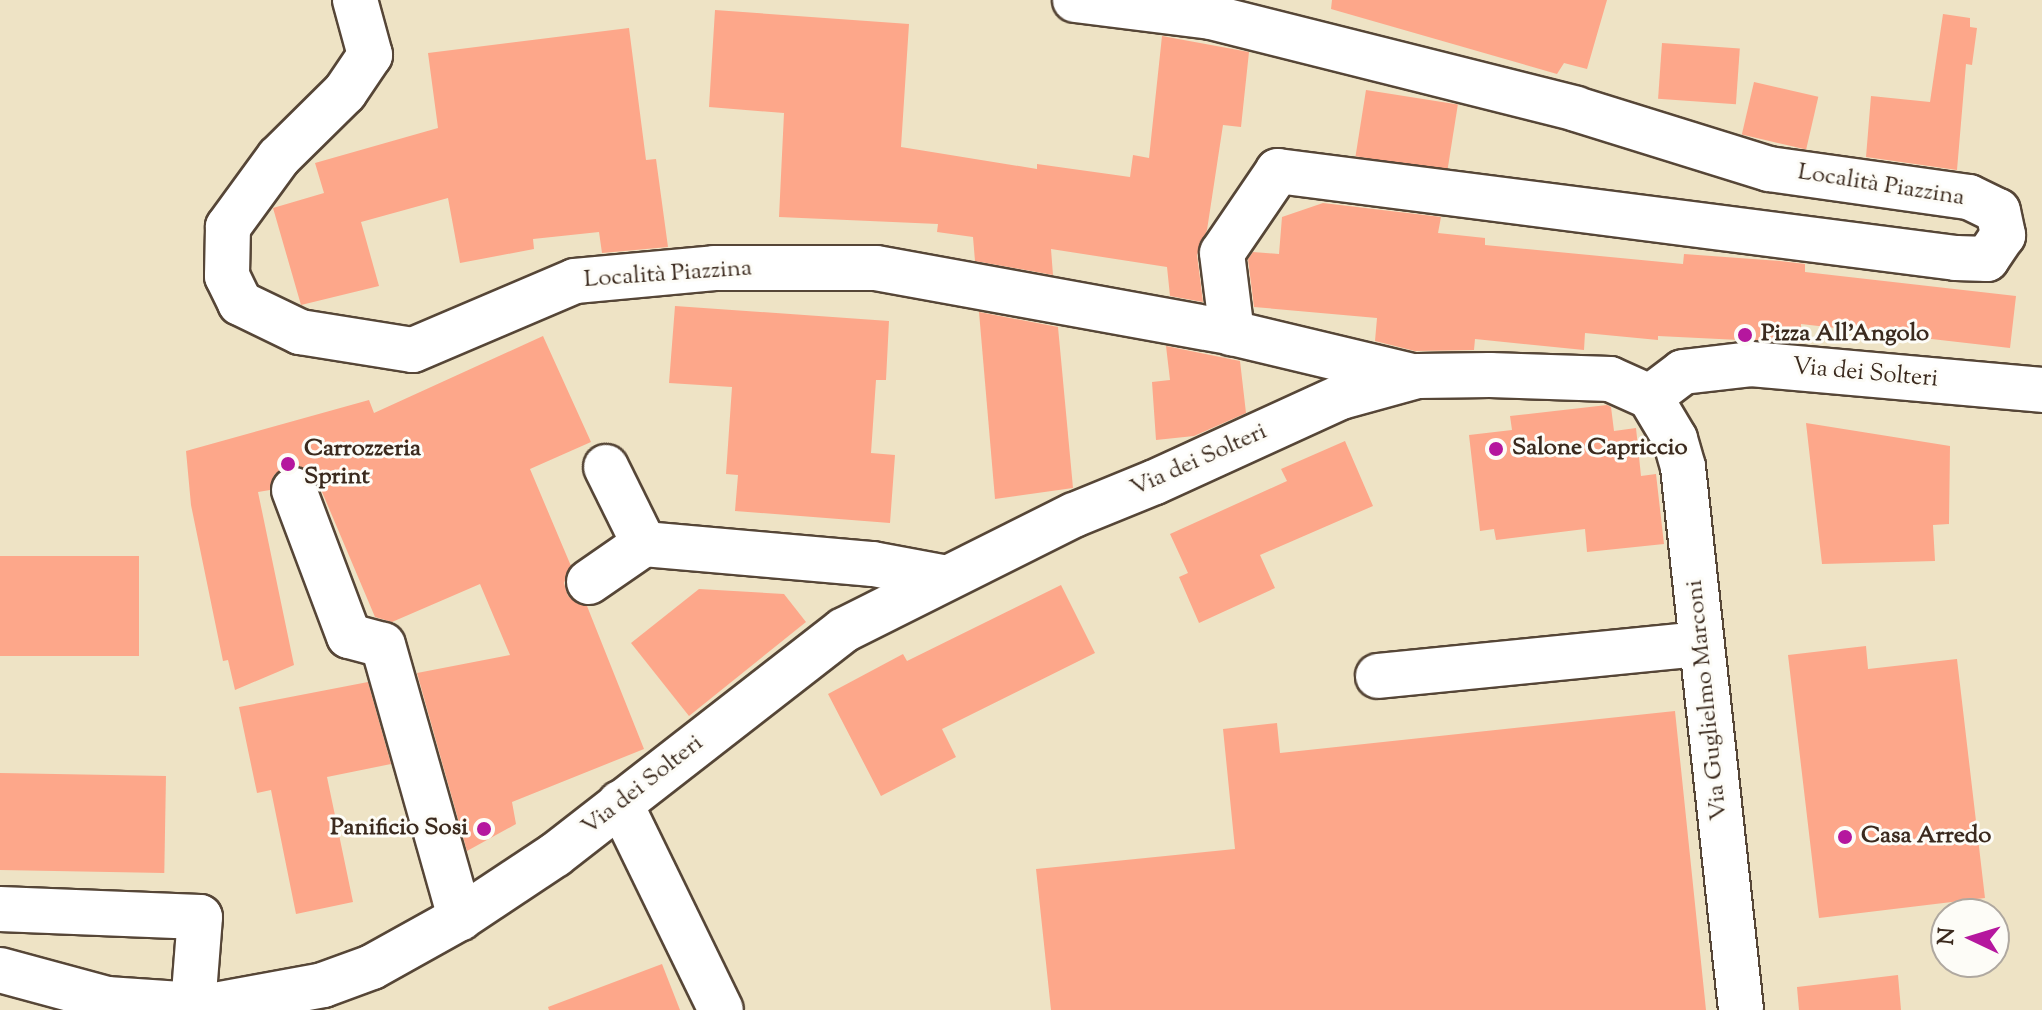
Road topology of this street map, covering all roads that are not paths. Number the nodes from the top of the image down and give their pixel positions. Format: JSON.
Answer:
{"nodes":[{"id":1,"x":355,"y":0,"type":"edge"},
{"id":2,"x":1075,"y":0,"type":"edge"},
{"id":3,"x":1232,"y":333,"type":"junction"},
{"id":4,"x":1418,"y":376,"type":"junction"},
{"id":5,"x":2042,"y":390,"type":"edge"},
{"id":6,"x":1650,"y":397,"type":"junction"},
{"id":7,"x":606,"y":467,"type":"dead end"},
{"id":8,"x":294,"y":490,"type":"dead end"},
{"id":9,"x":644,"y":544,"type":"junction"},
{"id":10,"x":947,"y":578,"type":"junction"},
{"id":11,"x":589,"y":582,"type":"dead end"},
{"id":12,"x":1701,"y":644,"type":"junction"},
{"id":13,"x":1378,"y":676,"type":"dead end"},
{"id":14,"x":620,"y":803,"type":"junction"},
{"id":15,"x":0,"y":909,"type":"edge"},
{"id":16,"x":460,"y":918,"type":"junction"},
{"id":17,"x":0,"y":970,"type":"edge"},
{"id":18,"x":193,"y":1005,"type":"junction"},
{"id":19,"x":721,"y":1010,"type":"edge"},
{"id":20,"x":1741,"y":1010,"type":"edge"}],
"edges":[{"from":1,"to":3,"type":"street","name":"Località Piazzina"},
{"from":2,"to":3,"type":"street","name":"Località Piazzina"},
{"from":3,"to":4,"type":"street","name":"Località Piazzina"},
{"from":4,"to":6,"type":"street","name":"Via dei Solteri"},
{"from":4,"to":10,"type":"street","name":"Via dei Solteri"},
{"from":5,"to":6,"type":"street","name":"Via dei Solteri"},
{"from":6,"to":12,"type":"street","name":"Via Guglielmo Marconi"},
{"from":7,"to":9,"type":"street"},
{"from":8,"to":16,"type":"street"},
{"from":9,"to":10,"type":"street"},
{"from":9,"to":11,"type":"street"},
{"from":10,"to":14,"type":"street","name":"Via dei Solteri"},
{"from":12,"to":13,"type":"street"},
{"from":12,"to":20,"type":"street","name":"Via Guglielmo Marconi"},
{"from":14,"to":16,"type":"street","name":"Via dei Solteri"},
{"from":14,"to":19,"type":"street"},
{"from":15,"to":18,"type":"street"},
{"from":16,"to":18,"type":"street","name":"Via dei Solteri"},
{"from":17,"to":18,"type":"street","name":"Via dei Solteri"}]}
